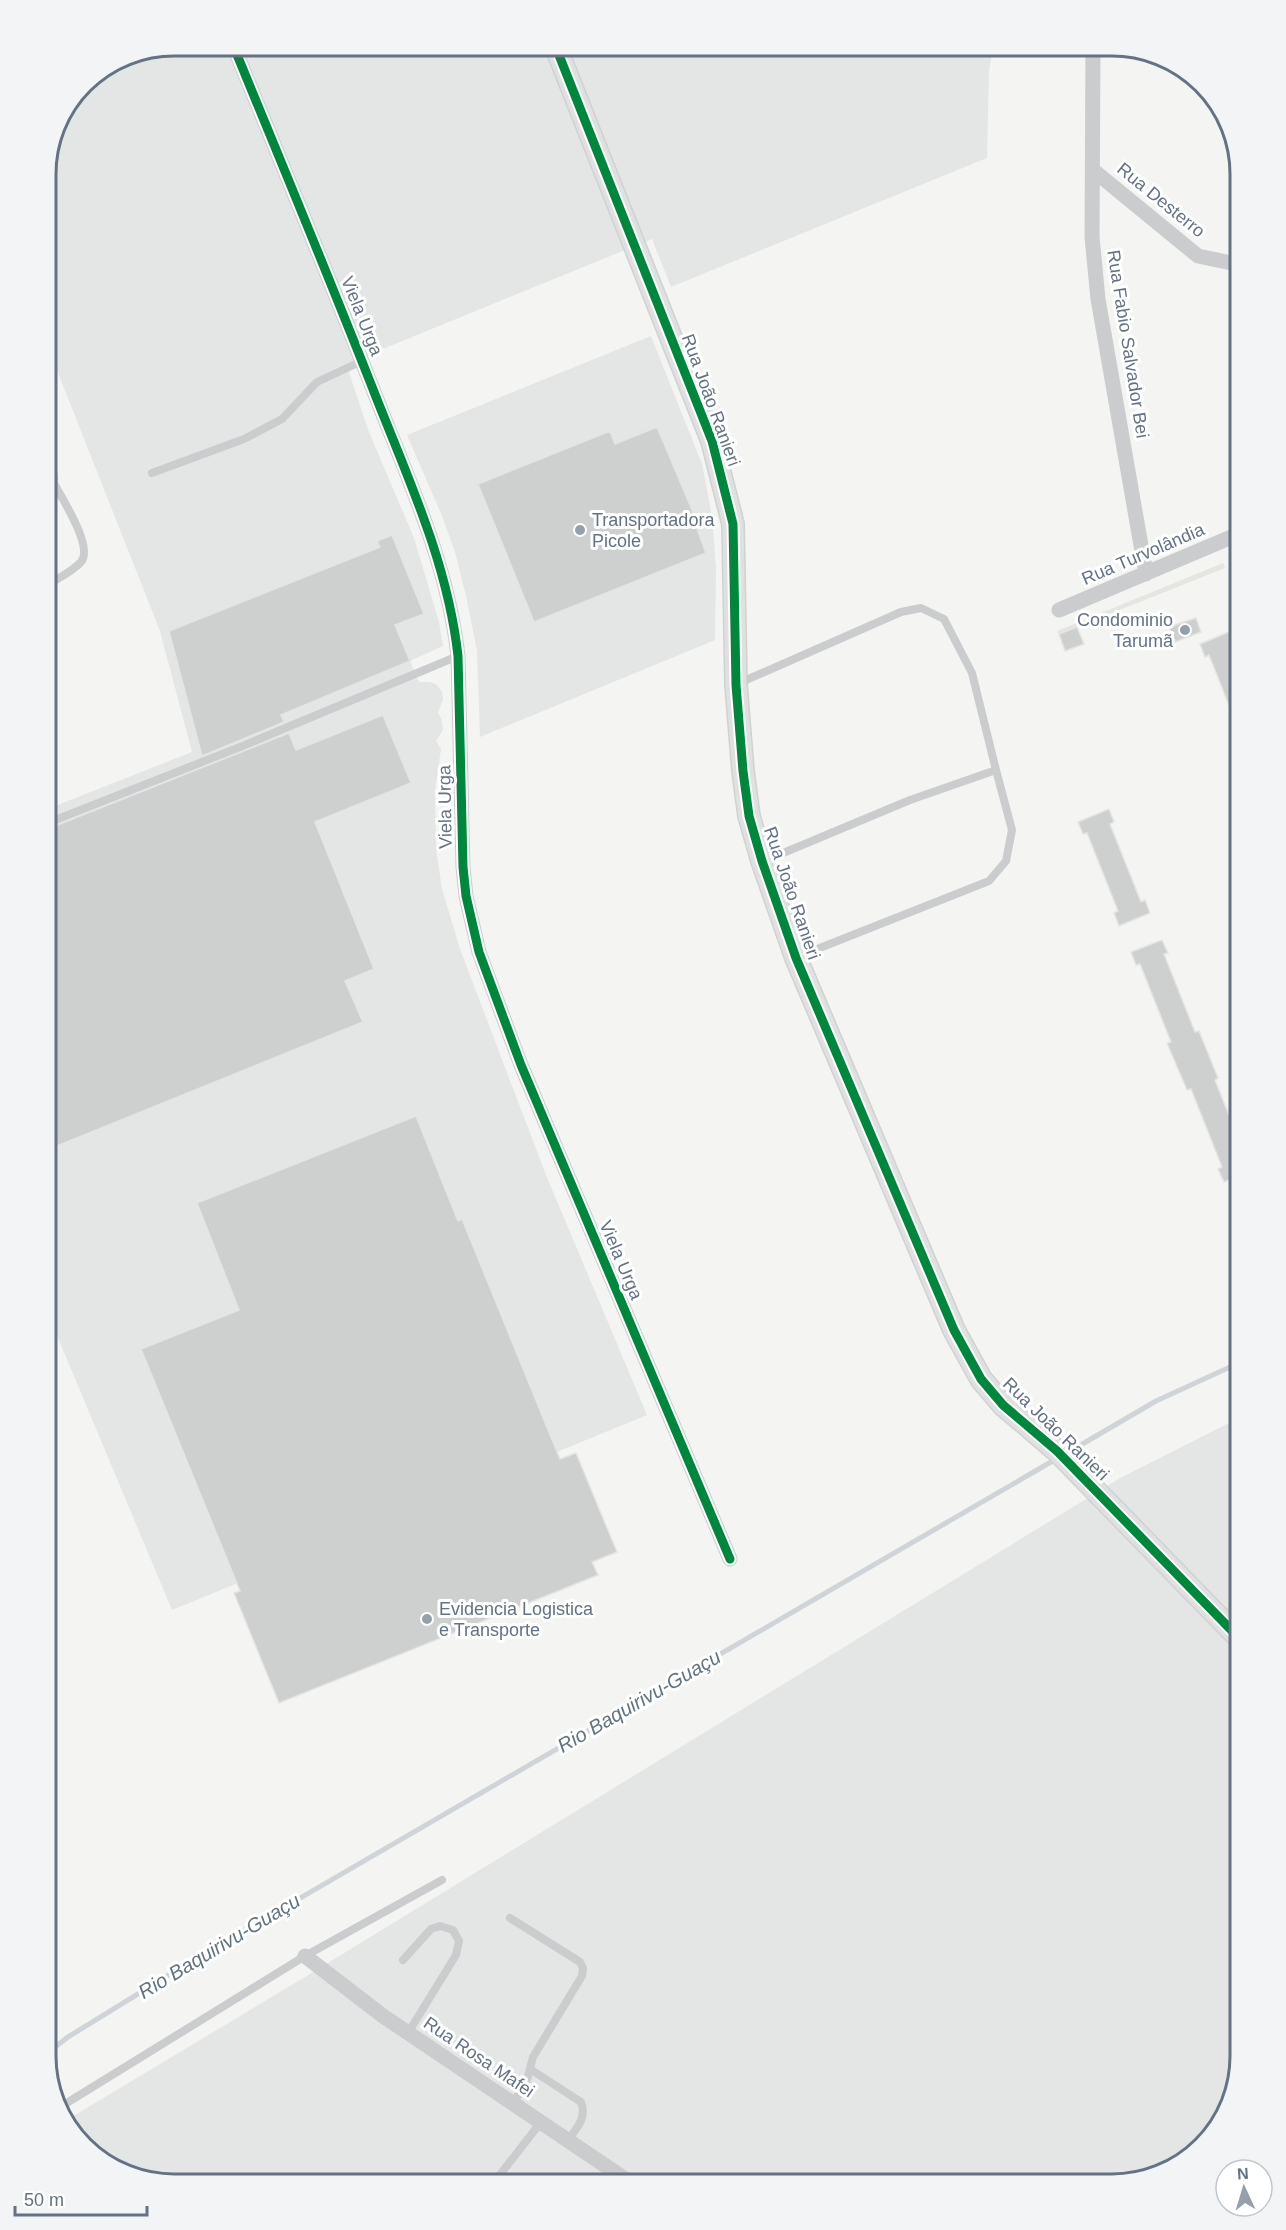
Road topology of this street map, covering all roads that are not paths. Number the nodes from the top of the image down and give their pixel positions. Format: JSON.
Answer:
{"nodes":[{"id":1,"x":237,"y":56,"type":"edge"},
{"id":2,"x":559,"y":56,"type":"edge"},
{"id":3,"x":1093,"y":56,"type":"edge"},
{"id":4,"x":1093,"y":170,"type":"junction"},
{"id":5,"x":1230,"y":263,"type":"edge"},
{"id":6,"x":362,"y":361,"type":"junction"},
{"id":7,"x":152,"y":473,"type":"dead end"},
{"id":8,"x":56,"y":487,"type":"edge"},
{"id":9,"x":1230,"y":538,"type":"edge"},
{"id":10,"x":1146,"y":574,"type":"junction"},
{"id":11,"x":56,"y":579,"type":"edge"},
{"id":12,"x":1059,"y":610,"type":"dead end"},
{"id":13,"x":458,"y":656,"type":"junction"},
{"id":14,"x":736,"y":685,"type":"junction"},
{"id":15,"x":996,"y":770,"type":"junction"},
{"id":16,"x":56,"y":820,"type":"edge"},
{"id":17,"x":762,"y":861,"type":"junction"},
{"id":18,"x":796,"y":958,"type":"junction"},
{"id":19,"x":730,"y":1559,"type":"dead end"},
{"id":20,"x":1230,"y":1629,"type":"edge"},
{"id":21,"x":442,"y":1880,"type":"dead end"},
{"id":22,"x":510,"y":1918,"type":"dead end"},
{"id":23,"x":305,"y":1956,"type":"junction"},
{"id":24,"x":403,"y":1960,"type":"dead end"},
{"id":25,"x":408,"y":2033,"type":"junction"},
{"id":26,"x":530,"y":2069,"type":"junction"},
{"id":27,"x":66,"y":2104,"type":"edge"},
{"id":28,"x":513,"y":2104,"type":"junction"},
{"id":29,"x":541,"y":2122,"type":"junction"},
{"id":30,"x":568,"y":2140,"type":"junction"},
{"id":31,"x":501,"y":2174,"type":"edge"},
{"id":32,"x":618,"y":2174,"type":"edge"}],
"edges":[{"from":1,"to":6,"type":"street","name":"Viela Urga"},
{"from":2,"to":14,"type":"street","name":"Rua João Ranieri"},
{"from":3,"to":4,"type":"street","name":"Rua Fabio Salvador Bei"},
{"from":4,"to":5,"type":"street","name":"Rua Desterro"},
{"from":4,"to":10,"type":"street","name":"Rua Fabio Salvador Bei"},
{"from":6,"to":7,"type":"lane"},
{"from":6,"to":13,"type":"street","name":"Viela Urga"},
{"from":8,"to":11,"type":"lane"},
{"from":9,"to":10,"type":"street","name":"Rua Turvolândia"},
{"from":10,"to":12,"type":"street","name":"Rua Turvolândia"},
{"from":13,"to":16,"type":"lane"},
{"from":13,"to":19,"type":"street","name":"Viela Urga"},
{"from":14,"to":15,"type":"lane"},
{"from":14,"to":17,"type":"street","name":"Rua João Ranieri"},
{"from":15,"to":17,"type":"lane"},
{"from":15,"to":18,"type":"lane"},
{"from":17,"to":18,"type":"street","name":"Rua João Ranieri"},
{"from":18,"to":20,"type":"street","name":"Rua João Ranieri"},
{"from":21,"to":23,"type":"lane"},
{"from":22,"to":26,"type":"lane"},
{"from":23,"to":25,"type":"street","name":"Rua Rosa Mafei"},
{"from":23,"to":27,"type":"lane"},
{"from":24,"to":25,"type":"lane"},
{"from":25,"to":28,"type":"street","name":"Rua Rosa Mafei"},
{"from":26,"to":28,"type":"lane"},
{"from":26,"to":30,"type":"lane"},
{"from":28,"to":29,"type":"street","name":"Rua Rosa Mafei"},
{"from":29,"to":30,"type":"street","name":"Rua Rosa Mafei"},
{"from":29,"to":31,"type":"lane"},
{"from":30,"to":32,"type":"street","name":"Rua Rosa Mafei"}]}
